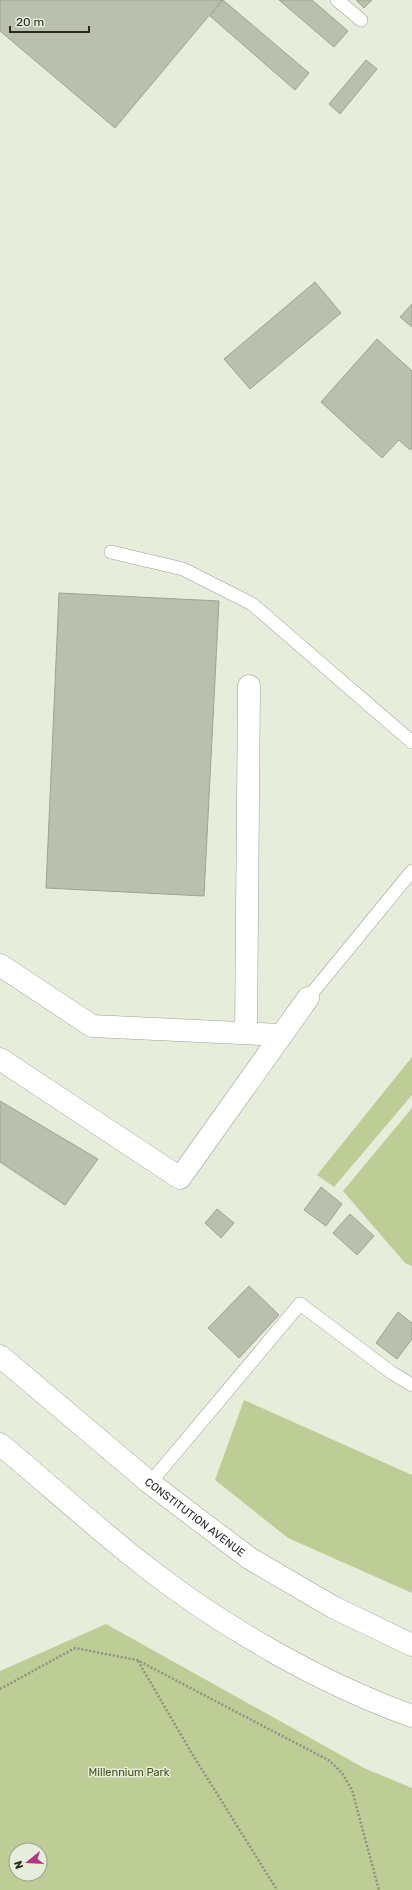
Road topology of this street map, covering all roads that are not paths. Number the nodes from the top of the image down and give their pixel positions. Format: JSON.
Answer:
{"nodes":[{"id":1,"x":337,"y":0,"type":"edge"},
{"id":2,"x":361,"y":20,"type":"dead end"},
{"id":3,"x":111,"y":552,"type":"dead end"},
{"id":4,"x":249,"y":686,"type":"dead end"},
{"id":5,"x":412,"y":742,"type":"edge"},
{"id":6,"x":412,"y":871,"type":"edge"},
{"id":7,"x":0,"y":965,"type":"edge"},
{"id":8,"x":308,"y":998,"type":"joint"},
{"id":9,"x":246,"y":1033,"type":"junction"},
{"id":10,"x":282,"y":1035,"type":"junction"},
{"id":11,"x":0,"y":1060,"type":"edge"},
{"id":12,"x":0,"y":1356,"type":"edge"},
{"id":13,"x":412,"y":1385,"type":"edge"},
{"id":14,"x":0,"y":1444,"type":"edge"},
{"id":15,"x":150,"y":1483,"type":"junction"},
{"id":16,"x":412,"y":1645,"type":"edge"},
{"id":17,"x":412,"y":1716,"type":"edge"}],
"edges":[{"from":1,"to":2,"type":"lane"},
{"from":3,"to":5,"type":"lane"},
{"from":4,"to":9,"type":"street"},
{"from":6,"to":8,"type":"lane"},
{"from":7,"to":9,"type":"street"},
{"from":8,"to":10,"type":"street"},
{"from":9,"to":10,"type":"street"},
{"from":10,"to":11,"type":"street"},
{"from":12,"to":15,"type":"street","name":"CONSTITUTION AVENUE"},
{"from":13,"to":15,"type":"lane"},
{"from":14,"to":17,"type":"street"},
{"from":15,"to":16,"type":"street","name":"CONSTITUTION AVENUE"}]}
